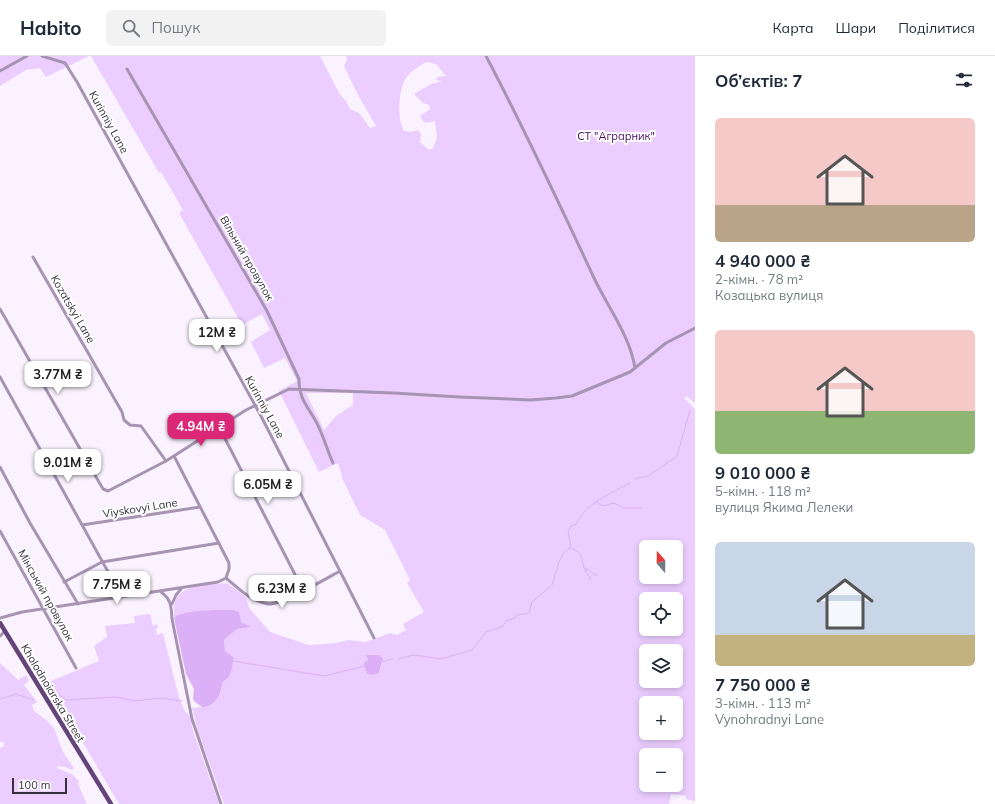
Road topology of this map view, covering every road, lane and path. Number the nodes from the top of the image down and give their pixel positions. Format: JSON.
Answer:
{"nodes":[{"id":1,"x":28,"y":56,"type":"edge"},
{"id":2,"x":42,"y":56,"type":"edge"},
{"id":3,"x":486,"y":56,"type":"edge"},
{"id":4,"x":126,"y":69,"type":"dead end"},
{"id":5,"x":0,"y":71,"type":"edge"},
{"id":6,"x":33,"y":257,"type":"dead end"},
{"id":7,"x":0,"y":309,"type":"edge"},
{"id":8,"x":695,"y":328,"type":"edge"},
{"id":9,"x":635,"y":368,"type":"junction"},
{"id":10,"x":0,"y":377,"type":"edge"},
{"id":11,"x":298,"y":389,"type":"junction"},
{"id":12,"x":254,"y":406,"type":"junction"},
{"id":13,"x":219,"y":427,"type":"junction"},
{"id":14,"x":174,"y":456,"type":"junction"},
{"id":15,"x":166,"y":461,"type":"junction"},
{"id":16,"x":333,"y":463,"type":"dead end"},
{"id":17,"x":0,"y":467,"type":"edge"},
{"id":18,"x":200,"y":507,"type":"junction"},
{"id":19,"x":82,"y":525,"type":"junction"},
{"id":20,"x":0,"y":531,"type":"edge"},
{"id":21,"x":219,"y":543,"type":"junction"},
{"id":22,"x":102,"y":562,"type":"junction"},
{"id":23,"x":340,"y":571,"type":"junction"},
{"id":24,"x":226,"y":578,"type":"junction"},
{"id":25,"x":64,"y":582,"type":"junction"},
{"id":26,"x":182,"y":588,"type":"junction"},
{"id":27,"x":303,"y":590,"type":"junction"},
{"id":28,"x":161,"y":592,"type":"junction"},
{"id":29,"x":122,"y":597,"type":"junction"},
{"id":30,"x":78,"y":604,"type":"junction"},
{"id":31,"x":172,"y":604,"type":"junction"},
{"id":32,"x":43,"y":608,"type":"junction"},
{"id":33,"x":0,"y":618,"type":"edge"},
{"id":34,"x":0,"y":623,"type":"edge"},
{"id":35,"x":5,"y":631,"type":"junction"},
{"id":36,"x":0,"y":636,"type":"edge"},
{"id":37,"x":374,"y":638,"type":"dead end"},
{"id":38,"x":76,"y":668,"type":"dead end"},
{"id":39,"x":110,"y":804,"type":"edge"},
{"id":40,"x":221,"y":804,"type":"edge"}],
"edges":[{"from":1,"to":5,"type":"street"},
{"from":2,"to":12,"type":"street","name":"Kurinniy Lane"},
{"from":3,"to":9,"type":"street"},
{"from":4,"to":11,"type":"street","name":"Вільний провулок"},
{"from":6,"to":15,"type":"street","name":"Kozatskyi Lane"},
{"from":7,"to":15,"type":"street"},
{"from":8,"to":9,"type":"street"},
{"from":9,"to":11,"type":"street"},
{"from":10,"to":19,"type":"street"},
{"from":11,"to":12,"type":"street"},
{"from":11,"to":16,"type":"street","name":"Вільний провулок"},
{"from":12,"to":13,"type":"street"},
{"from":12,"to":23,"type":"street","name":"Kurinniy Lane"},
{"from":13,"to":14,"type":"street"},
{"from":13,"to":27,"type":"street"},
{"from":14,"to":15,"type":"street"},
{"from":14,"to":18,"type":"street"},
{"from":17,"to":25,"type":"street"},
{"from":18,"to":19,"type":"street","name":"Viyskovyi Lane"},
{"from":18,"to":21,"type":"street"},
{"from":19,"to":22,"type":"street"},
{"from":20,"to":32,"type":"street","name":"Мінський провулок"},
{"from":21,"to":22,"type":"street"},
{"from":21,"to":24,"type":"street"},
{"from":22,"to":25,"type":"street"},
{"from":22,"to":29,"type":"street"},
{"from":23,"to":27,"type":"street"},
{"from":23,"to":37,"type":"street","name":"Kurinniy Lane"},
{"from":24,"to":26,"type":"street"},
{"from":24,"to":27,"type":"street"},
{"from":25,"to":30,"type":"street"},
{"from":26,"to":28,"type":"street"},
{"from":26,"to":31,"type":"street"},
{"from":28,"to":29,"type":"street"},
{"from":28,"to":31,"type":"street"},
{"from":29,"to":30,"type":"street"},
{"from":30,"to":32,"type":"street"},
{"from":31,"to":40,"type":"street"},
{"from":32,"to":33,"type":"street"},
{"from":32,"to":38,"type":"street","name":"Мінський провулок"},
{"from":34,"to":35,"type":"main road","name":"Kholodnoiarska Street"},
{"from":35,"to":36,"type":"street"},
{"from":35,"to":39,"type":"main road","name":"Kholodnoiarska Street"}]}
